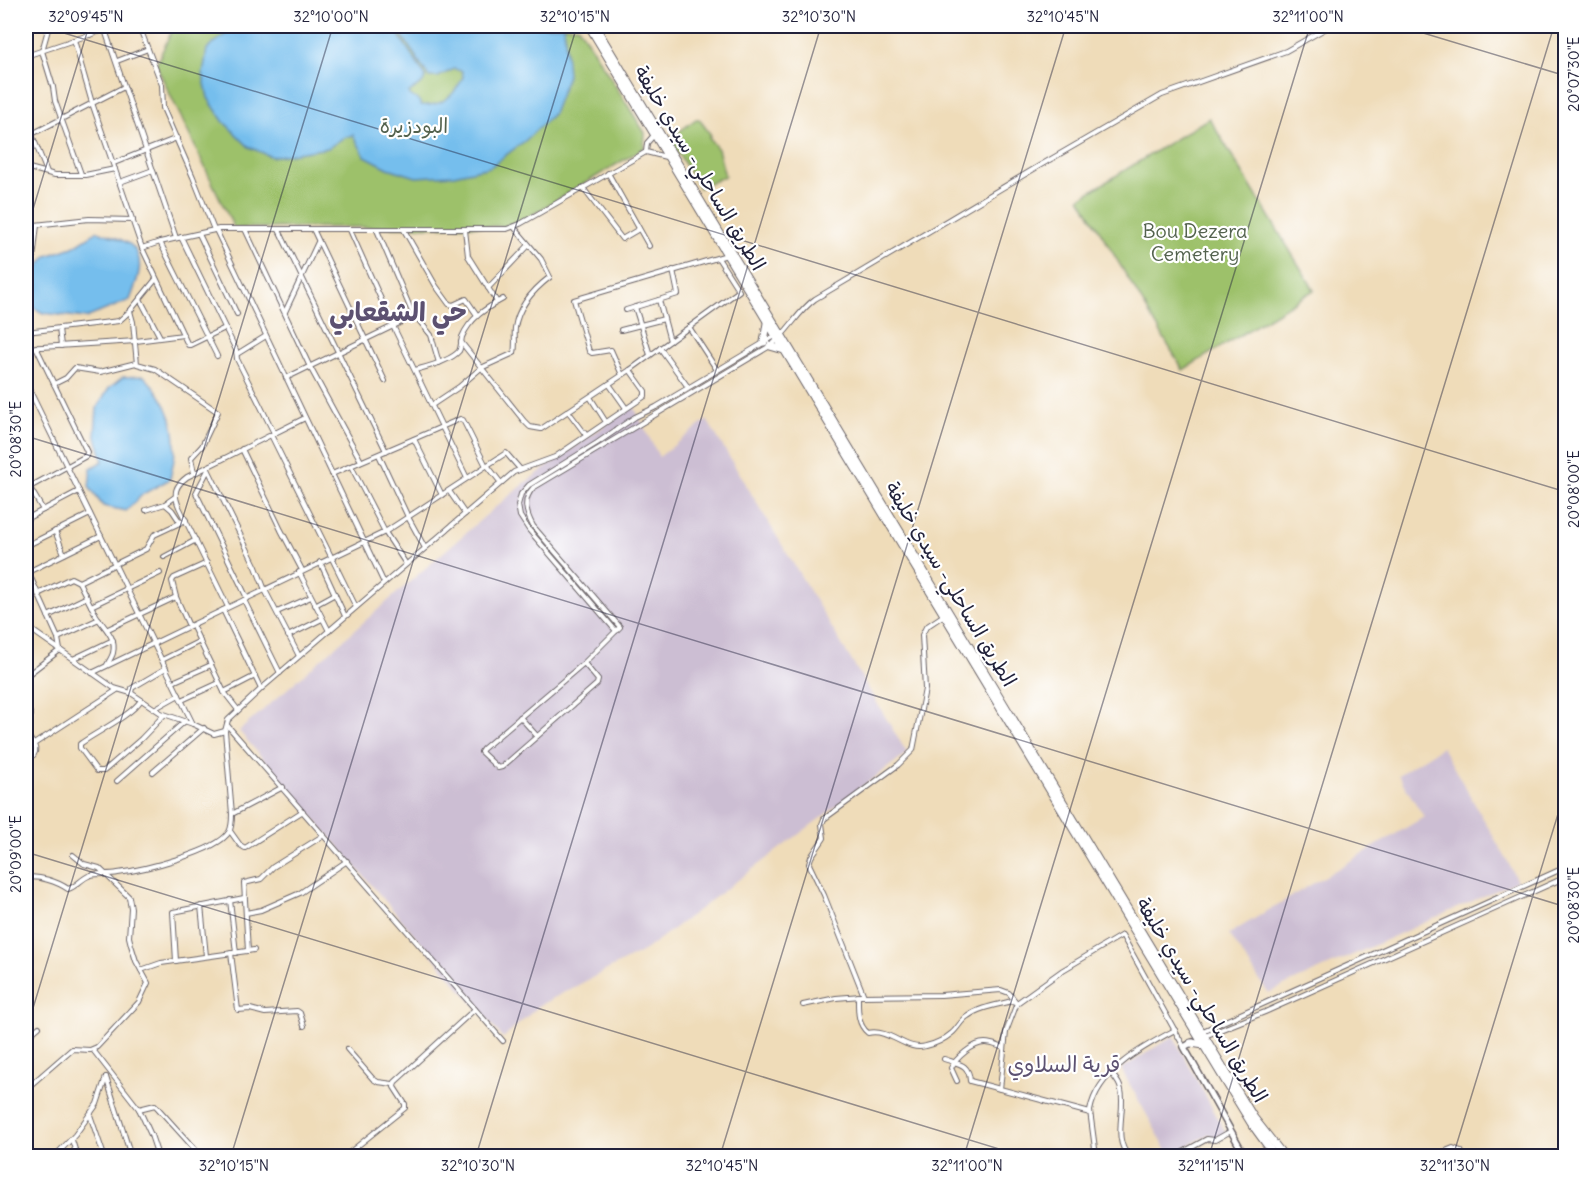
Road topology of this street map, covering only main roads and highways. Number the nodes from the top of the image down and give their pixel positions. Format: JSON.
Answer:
{"nodes":[{"id":1,"x":589,"y":26,"type":"edge"},
{"id":2,"x":595,"y":26,"type":"edge"},
{"id":3,"x":767,"y":321,"type":"junction"},
{"id":4,"x":781,"y":335,"type":"junction"},
{"id":5,"x":784,"y":350,"type":"junction"},
{"id":6,"x":1200,"y":1036,"type":"junction"},
{"id":7,"x":1275,"y":1156,"type":"edge"},
{"id":8,"x":1284,"y":1156,"type":"edge"}],
"edges":[{"from":1,"to":3,"type":"highway"},
{"from":2,"to":4,"type":"highway","name":"الطريق الساحلي- سيدي خليفة"},
{"from":3,"to":4,"type":"highway"},
{"from":3,"to":5,"type":"highway"},
{"from":4,"to":5,"type":"highway"},
{"from":4,"to":6,"type":"highway","name":"الطريق الساحلي- سيدي خليفة"},
{"from":5,"to":6,"type":"highway"},
{"from":6,"to":6,"type":"highway"},
{"from":6,"to":7,"type":"highway"},
{"from":6,"to":8,"type":"highway","name":"الطريق الساحلي- سيدي خليفة"}]}
